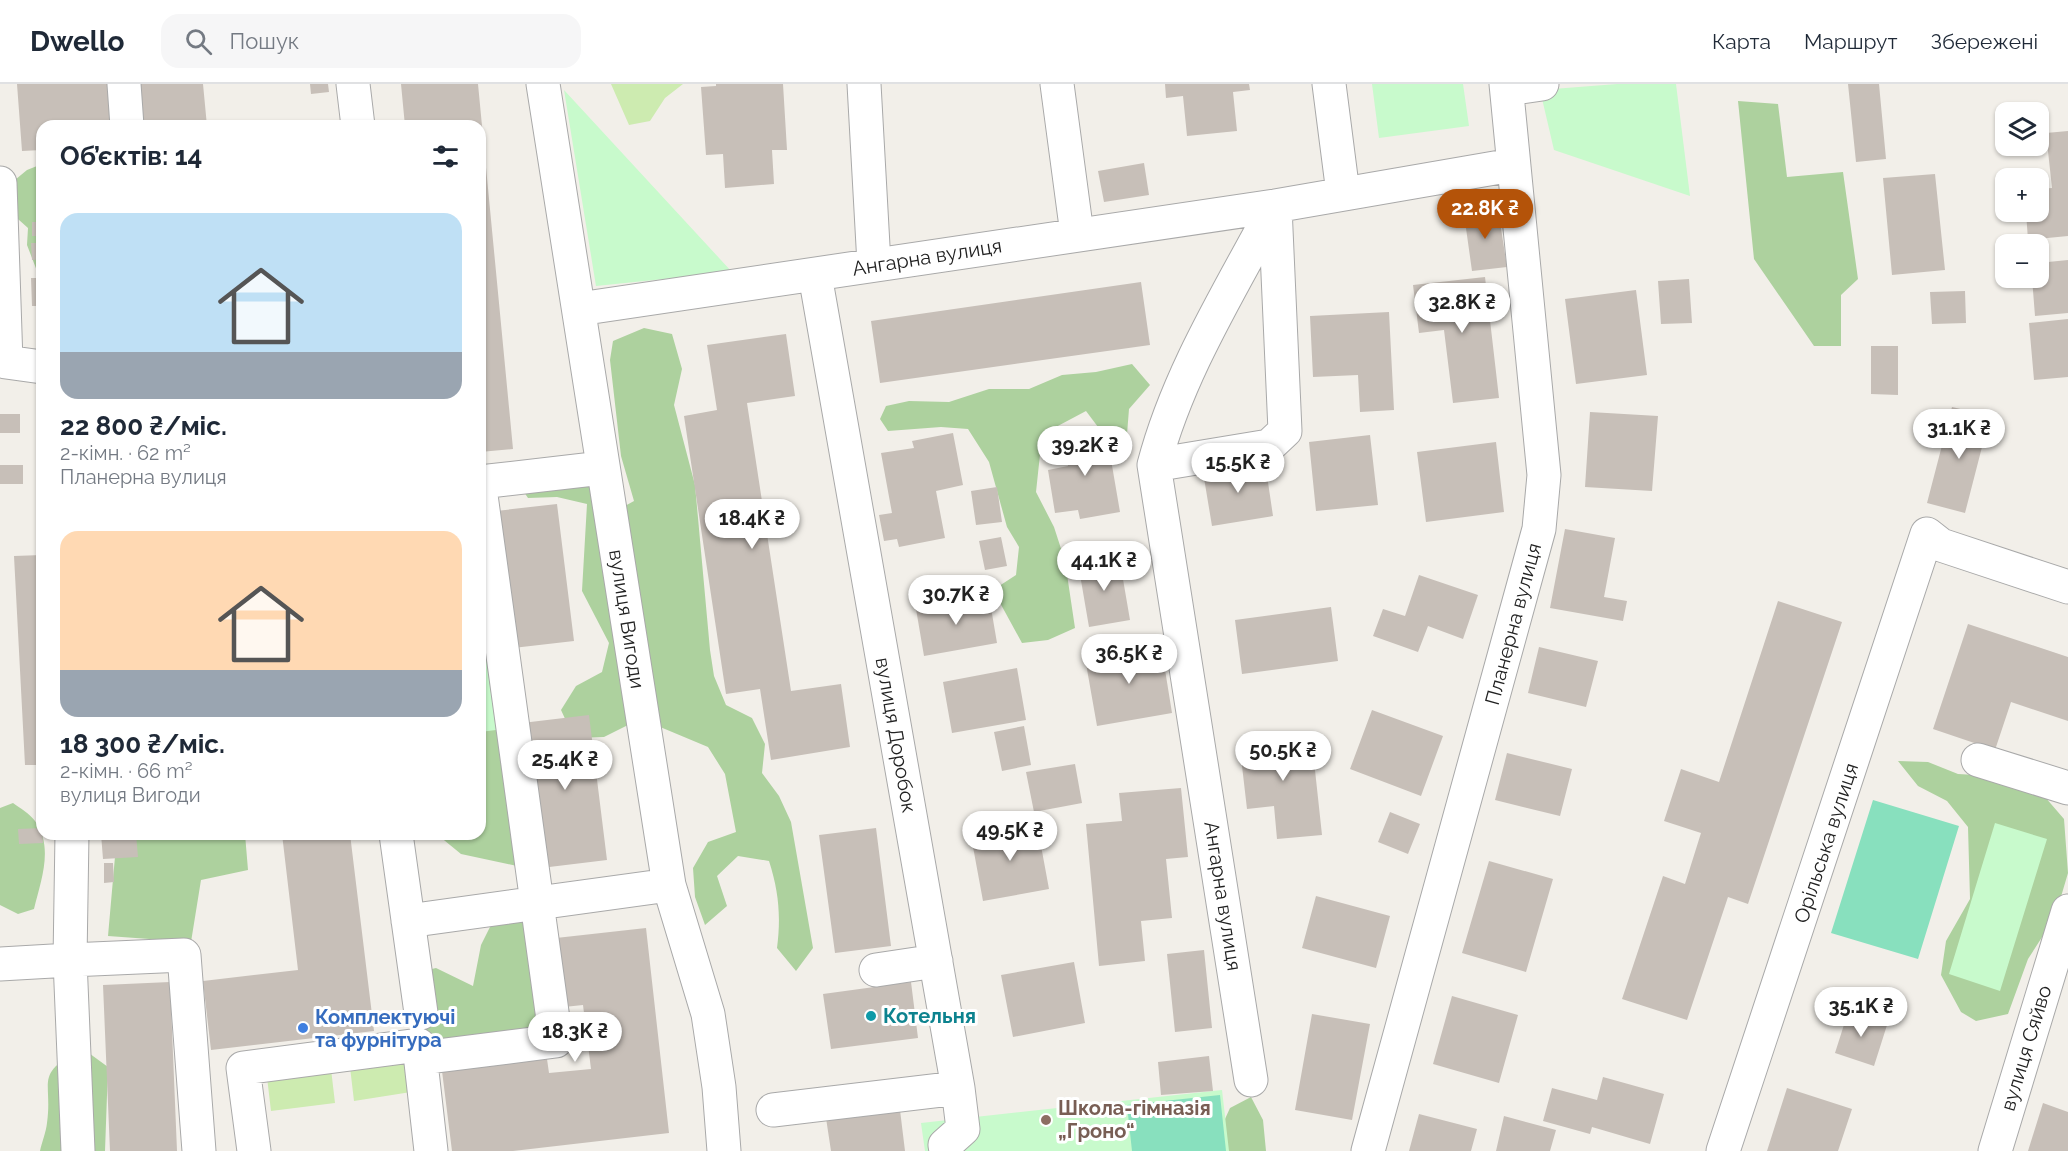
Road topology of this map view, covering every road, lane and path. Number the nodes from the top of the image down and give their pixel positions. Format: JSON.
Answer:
{"nodes":[{"id":1,"x":124,"y":84,"type":"edge"},
{"id":2,"x":353,"y":84,"type":"edge"},
{"id":3,"x":543,"y":84,"type":"edge"},
{"id":4,"x":864,"y":84,"type":"edge"},
{"id":5,"x":1057,"y":84,"type":"edge"},
{"id":6,"x":1329,"y":84,"type":"edge"},
{"id":7,"x":1542,"y":84,"type":"edge"},
{"id":8,"x":1507,"y":87,"type":"edge"},
{"id":9,"x":127,"y":120,"type":"edge"},
{"id":10,"x":357,"y":120,"type":"edge"},
{"id":11,"x":1512,"y":165,"type":"junction"},
{"id":12,"x":0,"y":183,"type":"edge"},
{"id":13,"x":1343,"y":193,"type":"junction"},
{"id":14,"x":1275,"y":206,"type":"junction"},
{"id":15,"x":1077,"y":234,"type":"junction"},
{"id":16,"x":874,"y":264,"type":"junction"},
{"id":17,"x":815,"y":275,"type":"junction"},
{"id":18,"x":579,"y":309,"type":"junction"},
{"id":19,"x":3,"y":362,"type":"edge"},
{"id":20,"x":36,"y":366,"type":"edge"},
{"id":21,"x":1154,"y":465,"type":"junction"},
{"id":22,"x":602,"y":468,"type":"junction"},
{"id":23,"x":486,"y":481,"type":"edge"},
{"id":24,"x":486,"y":532,"type":"edge"},
{"id":25,"x":2068,"y":587,"type":"edge"},
{"id":26,"x":1977,"y":760,"type":"dead end"},
{"id":27,"x":2068,"y":788,"type":"edge"},
{"id":28,"x":72,"y":840,"type":"edge"},
{"id":29,"x":397,"y":840,"type":"edge"},
{"id":30,"x":669,"y":885,"type":"junction"},
{"id":31,"x":536,"y":903,"type":"junction"},
{"id":32,"x":2068,"y":911,"type":"edge"},
{"id":33,"x":408,"y":921,"type":"junction"},
{"id":34,"x":70,"y":960,"type":"junction"},
{"id":35,"x":936,"y":961,"type":"junction"},
{"id":36,"x":0,"y":964,"type":"edge"},
{"id":37,"x":876,"y":970,"type":"dead end"},
{"id":38,"x":421,"y":1013,"type":"dead end"},
{"id":39,"x":421,"y":1058,"type":"junction"},
{"id":40,"x":1251,"y":1080,"type":"dead end"},
{"id":41,"x":958,"y":1088,"type":"junction"},
{"id":42,"x":773,"y":1110,"type":"dead end"},
{"id":43,"x":78,"y":1151,"type":"edge"},
{"id":44,"x":199,"y":1151,"type":"edge"},
{"id":45,"x":254,"y":1151,"type":"edge"},
{"id":46,"x":431,"y":1151,"type":"edge"},
{"id":47,"x":724,"y":1151,"type":"edge"},
{"id":48,"x":946,"y":1151,"type":"edge"},
{"id":49,"x":1368,"y":1151,"type":"edge"},
{"id":50,"x":1723,"y":1151,"type":"edge"},
{"id":51,"x":1995,"y":1151,"type":"edge"}],
"edges":[{"from":1,"to":9,"type":"street"},
{"from":2,"to":10,"type":"street"},
{"from":3,"to":18,"type":"street","name":"вулиця Вигоди"},
{"from":4,"to":16,"type":"street"},
{"from":5,"to":15,"type":"street"},
{"from":6,"to":13,"type":"street"},
{"from":7,"to":8,"type":"street"},
{"from":8,"to":11,"type":"street","name":"Планерна вулиця"},
{"from":11,"to":13,"type":"street","name":"Ангарна вулиця"},
{"from":11,"to":49,"type":"street","name":"Планерна вулиця"},
{"from":12,"to":19,"type":"street"},
{"from":13,"to":14,"type":"street","name":"Ангарна вулиця"},
{"from":14,"to":15,"type":"street","name":"Ангарна вулиця"},
{"from":14,"to":21,"type":"street","name":"Ангарна вулиця"},
{"from":14,"to":21,"type":"street"},
{"from":15,"to":16,"type":"street","name":"Ангарна вулиця"},
{"from":16,"to":17,"type":"street","name":"Ангарна вулиця"},
{"from":17,"to":18,"type":"street","name":"Ангарна вулиця"},
{"from":17,"to":35,"type":"street","name":"вулиця Доробок"},
{"from":18,"to":22,"type":"street","name":"вулиця Вигоди"},
{"from":19,"to":20,"type":"street"},
{"from":21,"to":40,"type":"street","name":"Ангарна вулиця"},
{"from":22,"to":23,"type":"street"},
{"from":22,"to":30,"type":"street","name":"вулиця Вигоди"},
{"from":24,"to":31,"type":"street"},
{"from":25,"to":50,"type":"street","name":"Орільська вулиця"},
{"from":26,"to":27,"type":"street"},
{"from":28,"to":34,"type":"street"},
{"from":29,"to":33,"type":"street"},
{"from":30,"to":31,"type":"street"},
{"from":30,"to":47,"type":"street","name":"вулиця Вигоди"},
{"from":31,"to":33,"type":"street"},
{"from":31,"to":39,"type":"street"},
{"from":32,"to":51,"type":"street","name":"вулиця Сяйво"},
{"from":33,"to":38,"type":"street"},
{"from":34,"to":36,"type":"street"},
{"from":34,"to":43,"type":"street"},
{"from":34,"to":44,"type":"street"},
{"from":35,"to":37,"type":"street"},
{"from":35,"to":41,"type":"street","name":"вулиця Доробок"},
{"from":39,"to":45,"type":"street"},
{"from":39,"to":46,"type":"street"},
{"from":41,"to":42,"type":"street"},
{"from":41,"to":48,"type":"street","name":"вулиця Доробок"}]}
